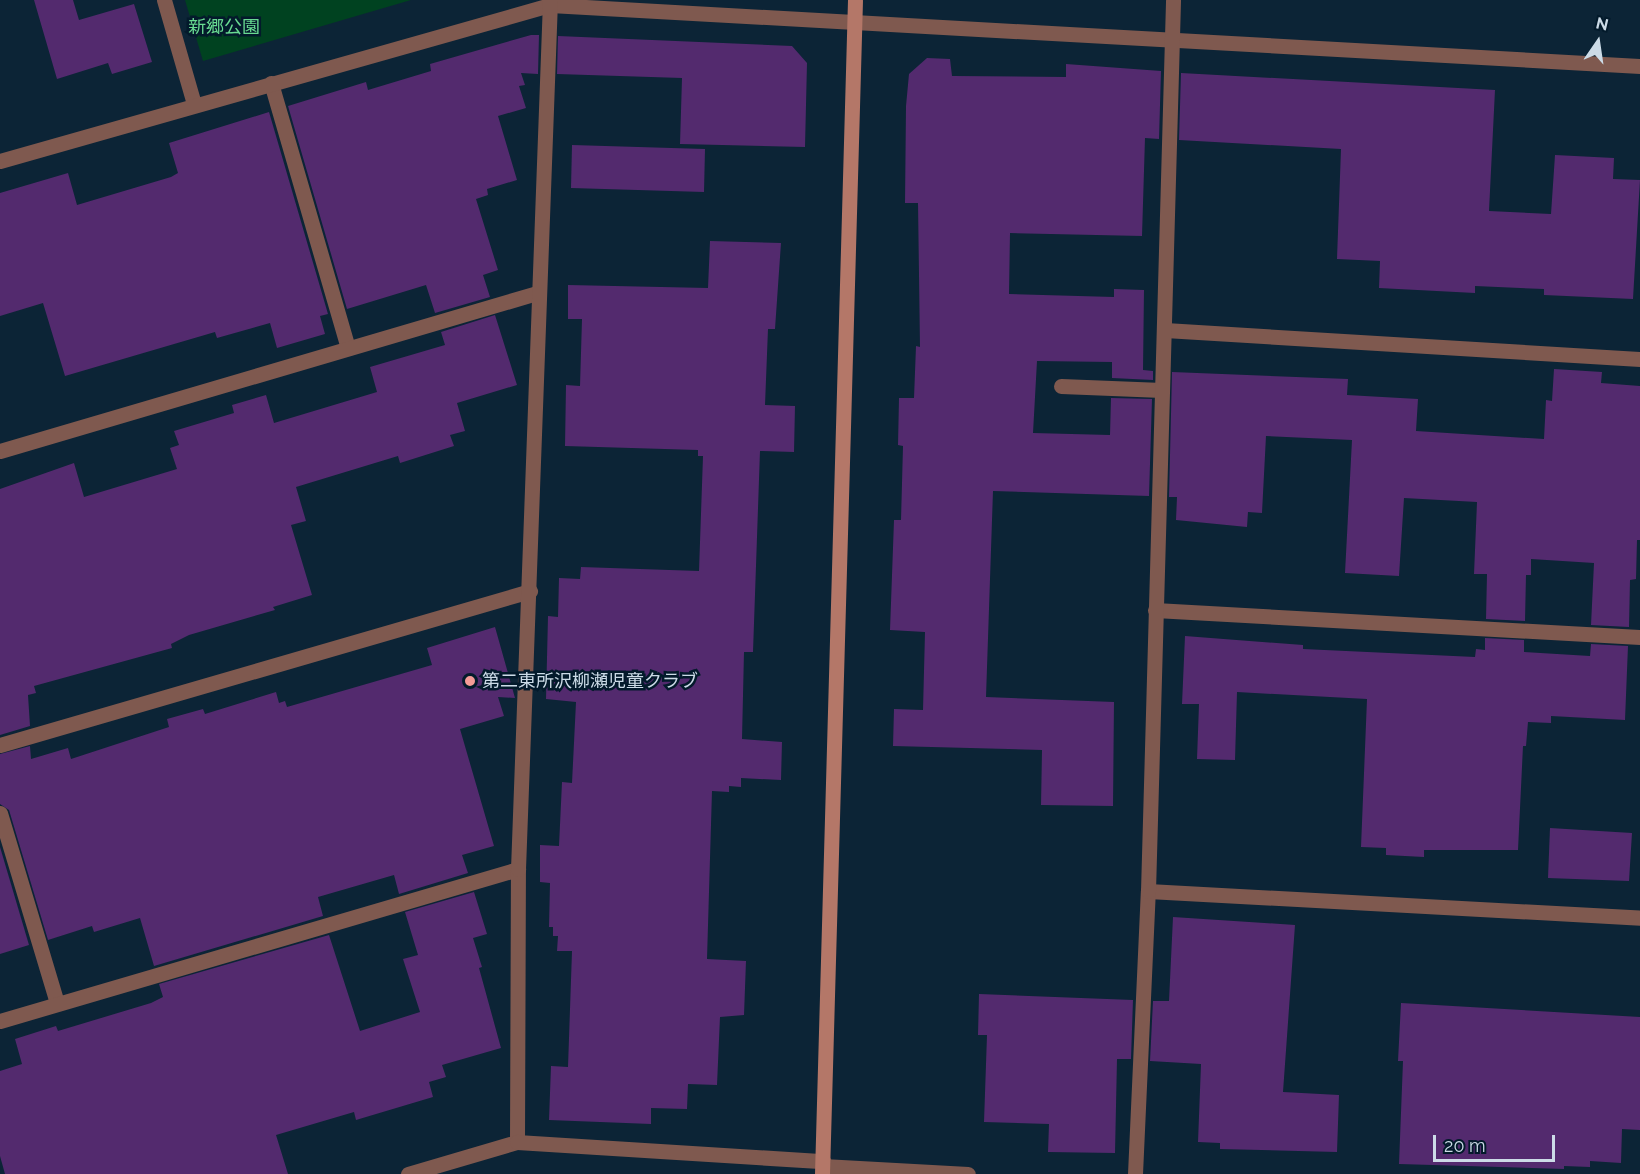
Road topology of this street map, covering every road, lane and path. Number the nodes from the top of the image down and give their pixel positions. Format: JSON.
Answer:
{"nodes":[{"id":1,"x":164,"y":0,"type":"edge"},
{"id":2,"x":855,"y":0,"type":"edge"},
{"id":3,"x":1173,"y":0,"type":"edge"},
{"id":4,"x":550,"y":3,"type":"edge"},
{"id":5,"x":854,"y":21,"type":"junction"},
{"id":6,"x":1172,"y":38,"type":"junction"},
{"id":7,"x":1640,"y":66,"type":"edge"},
{"id":8,"x":271,"y":83,"type":"junction"},
{"id":9,"x":194,"y":104,"type":"junction"},
{"id":10,"x":0,"y":161,"type":"edge"},
{"id":11,"x":537,"y":292,"type":"junction"},
{"id":12,"x":1165,"y":330,"type":"junction"},
{"id":13,"x":348,"y":348,"type":"junction"},
{"id":14,"x":1640,"y":359,"type":"edge"},
{"id":15,"x":1061,"y":386,"type":"dead end"},
{"id":16,"x":1162,"y":390,"type":"junction"},
{"id":17,"x":0,"y":451,"type":"edge"},
{"id":18,"x":530,"y":591,"type":"junction"},
{"id":19,"x":1155,"y":610,"type":"junction"},
{"id":20,"x":1640,"y":637,"type":"edge"},
{"id":21,"x":0,"y":746,"type":"edge"},
{"id":22,"x":0,"y":813,"type":"edge"},
{"id":23,"x":518,"y":868,"type":"junction"},
{"id":24,"x":1148,"y":891,"type":"junction"},
{"id":25,"x":1640,"y":918,"type":"edge"},
{"id":26,"x":57,"y":1004,"type":"junction"},
{"id":27,"x":0,"y":1021,"type":"edge"},
{"id":28,"x":517,"y":1142,"type":"junction"},
{"id":29,"x":823,"y":1167,"type":"edge"},
{"id":30,"x":408,"y":1174,"type":"edge"},
{"id":31,"x":968,"y":1174,"type":"edge"},
{"id":32,"x":1135,"y":1174,"type":"edge"}],
"edges":[{"from":1,"to":9,"type":"street"},
{"from":2,"to":5,"type":"street"},
{"from":3,"to":6,"type":"street"},
{"from":4,"to":5,"type":"street"},
{"from":4,"to":8,"type":"street"},
{"from":4,"to":11,"type":"street"},
{"from":5,"to":6,"type":"street"},
{"from":5,"to":29,"type":"street"},
{"from":6,"to":7,"type":"street"},
{"from":6,"to":12,"type":"street"},
{"from":8,"to":9,"type":"street"},
{"from":8,"to":13,"type":"street"},
{"from":9,"to":10,"type":"street"},
{"from":11,"to":13,"type":"street"},
{"from":11,"to":18,"type":"street"},
{"from":12,"to":14,"type":"street"},
{"from":12,"to":16,"type":"street"},
{"from":13,"to":17,"type":"street"},
{"from":15,"to":16,"type":"street"},
{"from":16,"to":19,"type":"street"},
{"from":18,"to":21,"type":"street"},
{"from":18,"to":23,"type":"street"},
{"from":19,"to":20,"type":"street"},
{"from":19,"to":24,"type":"street"},
{"from":22,"to":26,"type":"street"},
{"from":23,"to":26,"type":"street"},
{"from":23,"to":28,"type":"street"},
{"from":24,"to":25,"type":"street"},
{"from":24,"to":32,"type":"street"},
{"from":26,"to":27,"type":"street"},
{"from":28,"to":29,"type":"street"},
{"from":28,"to":30,"type":"street"},
{"from":29,"to":31,"type":"street"}]}
